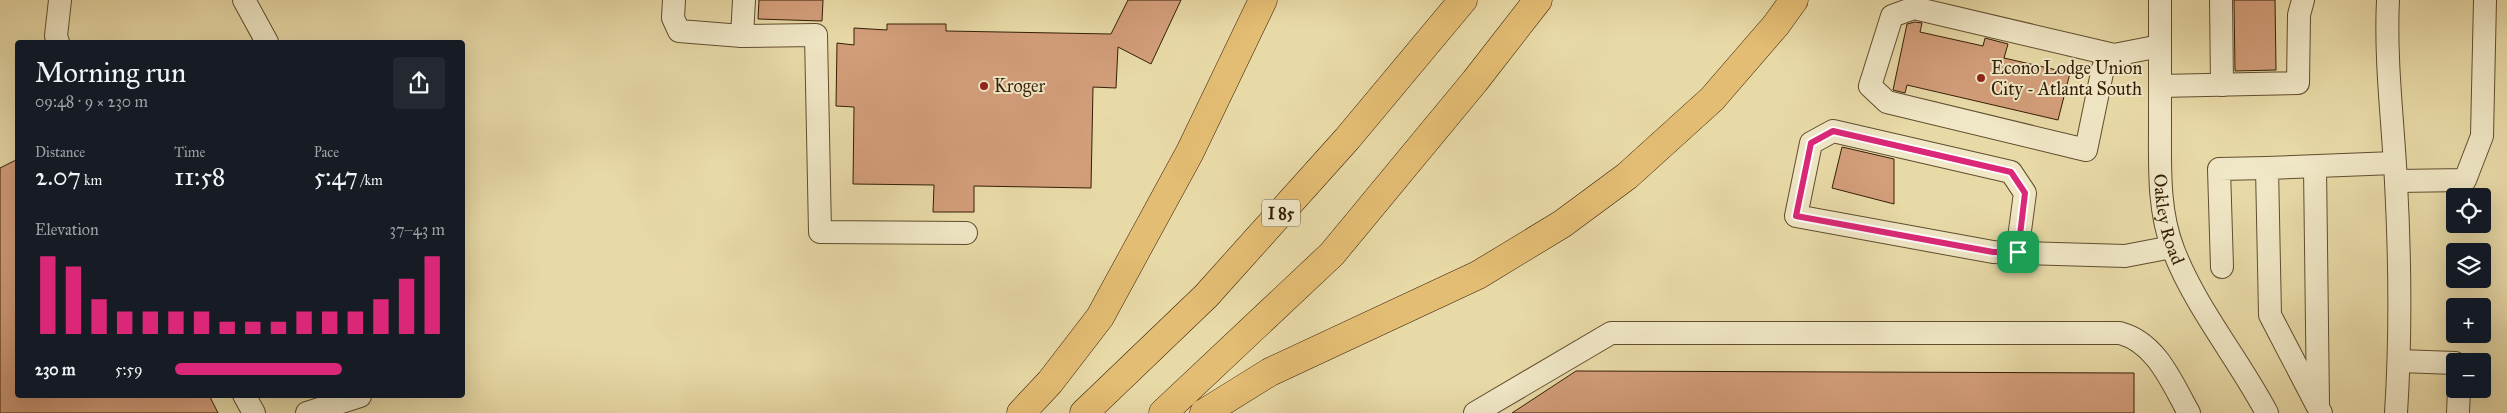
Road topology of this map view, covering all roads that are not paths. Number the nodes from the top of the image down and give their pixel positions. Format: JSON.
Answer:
{"nodes":[{"id":1,"x":60,"y":0,"type":"edge"},
{"id":2,"x":244,"y":0,"type":"edge"},
{"id":3,"x":674,"y":0,"type":"edge"},
{"id":4,"x":744,"y":0,"type":"edge"},
{"id":5,"x":1263,"y":0,"type":"edge"},
{"id":6,"x":1463,"y":0,"type":"edge"},
{"id":7,"x":1538,"y":0,"type":"edge"},
{"id":8,"x":1794,"y":0,"type":"edge"},
{"id":9,"x":2160,"y":0,"type":"edge"},
{"id":10,"x":2221,"y":0,"type":"edge"},
{"id":11,"x":2303,"y":0,"type":"edge"},
{"id":12,"x":2388,"y":0,"type":"edge"},
{"id":13,"x":2485,"y":0,"type":"edge"},
{"id":14,"x":742,"y":36,"type":"junction"},
{"id":15,"x":60,"y":40,"type":"edge"},
{"id":16,"x":266,"y":40,"type":"edge"},
{"id":17,"x":2160,"y":46,"type":"junction"},
{"id":18,"x":2114,"y":55,"type":"junction"},
{"id":19,"x":2222,"y":85,"type":"junction"},
{"id":20,"x":2160,"y":86,"type":"junction"},
{"id":21,"x":2315,"y":167,"type":"junction"},
{"id":22,"x":2267,"y":168,"type":"junction"},
{"id":23,"x":2395,"y":172,"type":"junction"},
{"id":24,"x":966,"y":233,"type":"dead end"},
{"id":25,"x":2172,"y":247,"type":"junction"},
{"id":26,"x":2018,"y":252,"type":"junction"},
{"id":27,"x":2222,"y":267,"type":"dead end"},
{"id":28,"x":2399,"y":361,"type":"junction"},
{"id":29,"x":2446,"y":362,"type":"edge"},
{"id":30,"x":246,"y":398,"type":"edge"},
{"id":31,"x":2459,"y":398,"type":"edge"},
{"id":32,"x":362,"y":401,"type":"edge"},
{"id":33,"x":309,"y":406,"type":"edge"},
{"id":34,"x":2319,"y":411,"type":"edge"},
{"id":35,"x":254,"y":413,"type":"edge"},
{"id":36,"x":1021,"y":413,"type":"edge"},
{"id":37,"x":1084,"y":413,"type":"edge"},
{"id":38,"x":1163,"y":413,"type":"edge"},
{"id":39,"x":1204,"y":413,"type":"edge"},
{"id":40,"x":1475,"y":413,"type":"edge"},
{"id":41,"x":2189,"y":413,"type":"edge"},
{"id":42,"x":2267,"y":413,"type":"edge"},
{"id":43,"x":2396,"y":413,"type":"edge"},
{"id":44,"x":2458,"y":413,"type":"edge"}],
"edges":[{"from":1,"to":15,"type":"street"},
{"from":2,"to":16,"type":"street"},
{"from":3,"to":14,"type":"street"},
{"from":4,"to":14,"type":"street"},
{"from":5,"to":36,"type":"highway"},
{"from":6,"to":37,"type":"highway","number":"I 85"},
{"from":7,"to":38,"type":"highway"},
{"from":8,"to":39,"type":"highway"},
{"from":9,"to":17,"type":"street","name":"Oakley Road"},
{"from":10,"to":19,"type":"street"},
{"from":11,"to":19,"type":"street"},
{"from":12,"to":23,"type":"street"},
{"from":13,"to":23,"type":"street"},
{"from":14,"to":24,"type":"street"},
{"from":17,"to":18,"type":"street"},
{"from":17,"to":20,"type":"street","name":"Oakley Road"},
{"from":18,"to":18,"type":"street"},
{"from":19,"to":20,"type":"street"},
{"from":20,"to":25,"type":"street","name":"Oakley Road"},
{"from":21,"to":22,"type":"street"},
{"from":21,"to":23,"type":"street"},
{"from":21,"to":34,"type":"street"},
{"from":22,"to":27,"type":"street"},
{"from":22,"to":34,"type":"street"},
{"from":23,"to":28,"type":"street"},
{"from":25,"to":26,"type":"street"},
{"from":25,"to":42,"type":"street","name":"Oakley Road"},
{"from":26,"to":26,"type":"street"},
{"from":28,"to":29,"type":"street"},
{"from":28,"to":43,"type":"street"},
{"from":30,"to":35,"type":"street"},
{"from":31,"to":44,"type":"street"},
{"from":32,"to":33,"type":"street"},
{"from":40,"to":41,"type":"street"}]}
